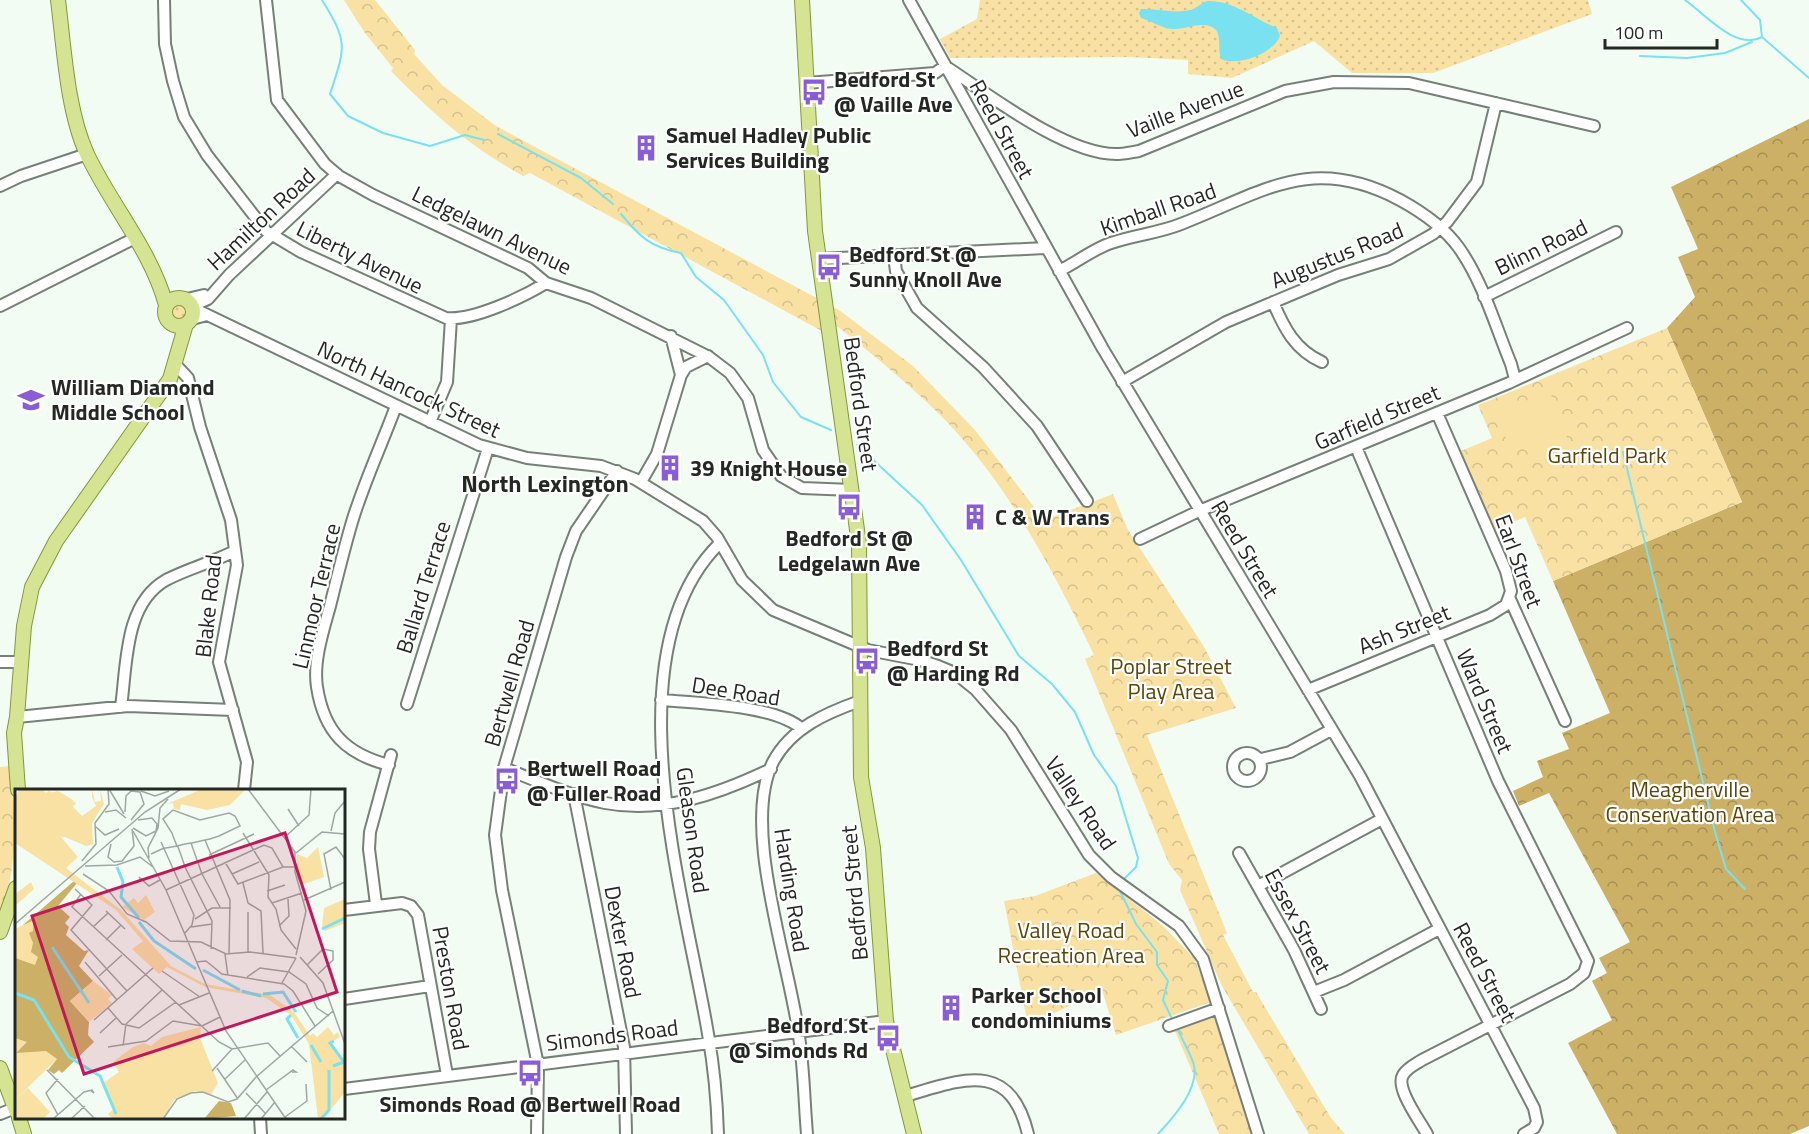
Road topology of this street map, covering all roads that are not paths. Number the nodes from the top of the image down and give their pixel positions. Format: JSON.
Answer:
{"nodes":[{"id":1,"x":58,"y":0,"type":"edge"},
{"id":2,"x":164,"y":0,"type":"edge"},
{"id":3,"x":266,"y":0,"type":"edge"},
{"id":4,"x":802,"y":0,"type":"edge"},
{"id":5,"x":909,"y":0,"type":"edge"},
{"id":6,"x":945,"y":66,"type":"junction"},
{"id":7,"x":807,"y":83,"type":"junction"},
{"id":8,"x":976,"y":87,"type":"junction"},
{"id":9,"x":964,"y":100,"type":"junction"},
{"id":10,"x":1496,"y":103,"type":"junction"},
{"id":11,"x":1594,"y":126,"type":"dead end"},
{"id":12,"x":87,"y":154,"type":"junction"},
{"id":13,"x":337,"y":174,"type":"junction"},
{"id":14,"x":0,"y":186,"type":"edge"},
{"id":15,"x":1440,"y":228,"type":"junction"},
{"id":16,"x":1616,"y":232,"type":"dead end"},
{"id":17,"x":271,"y":235,"type":"junction"},
{"id":18,"x":135,"y":238,"type":"junction"},
{"id":19,"x":1045,"y":248,"type":"junction"},
{"id":20,"x":143,"y":253,"type":"junction"},
{"id":21,"x":894,"y":256,"type":"junction"},
{"id":22,"x":819,"y":259,"type":"junction"},
{"id":23,"x":1059,"y":271,"type":"junction"},
{"id":24,"x":546,"y":283,"type":"junction"},
{"id":25,"x":1484,"y":297,"type":"junction"},
{"id":26,"x":1273,"y":302,"type":"junction"},
{"id":27,"x":166,"y":305,"type":"junction"},
{"id":28,"x":0,"y":306,"type":"edge"},
{"id":29,"x":186,"y":311,"type":"junction"},
{"id":30,"x":450,"y":319,"type":"junction"},
{"id":31,"x":1627,"y":328,"type":"dead end"},
{"id":32,"x":671,"y":336,"type":"junction"},
{"id":33,"x":708,"y":356,"type":"junction"},
{"id":34,"x":1322,"y":362,"type":"dead end"},
{"id":35,"x":174,"y":363,"type":"junction"},
{"id":36,"x":681,"y":375,"type":"junction"},
{"id":37,"x":1515,"y":379,"type":"junction"},
{"id":38,"x":1122,"y":382,"type":"junction"},
{"id":39,"x":396,"y":406,"type":"junction"},
{"id":40,"x":1437,"y":413,"type":"junction"},
{"id":41,"x":430,"y":422,"type":"junction"},
{"id":42,"x":1356,"y":447,"type":"junction"},
{"id":43,"x":488,"y":448,"type":"junction"},
{"id":44,"x":617,"y":471,"type":"junction"},
{"id":45,"x":641,"y":482,"type":"junction"},
{"id":46,"x":852,"y":490,"type":"junction"},
{"id":47,"x":1087,"y":501,"type":"dead end"},
{"id":48,"x":1199,"y":511,"type":"junction"},
{"id":49,"x":1140,"y":539,"type":"dead end"},
{"id":50,"x":720,"y":543,"type":"junction"},
{"id":51,"x":235,"y":551,"type":"junction"},
{"id":52,"x":1509,"y":597,"type":"junction"},
{"id":53,"x":1436,"y":638,"type":"junction"},
{"id":54,"x":861,"y":647,"type":"junction"},
{"id":55,"x":0,"y":662,"type":"edge"},
{"id":56,"x":21,"y":662,"type":"junction"},
{"id":57,"x":1308,"y":690,"type":"junction"},
{"id":58,"x":661,"y":700,"type":"junction"},
{"id":59,"x":860,"y":701,"type":"junction"},
{"id":60,"x":407,"y":704,"type":"dead end"},
{"id":61,"x":121,"y":707,"type":"junction"},
{"id":62,"x":233,"y":710,"type":"junction"},
{"id":63,"x":17,"y":717,"type":"junction"},
{"id":64,"x":1565,"y":721,"type":"dead end"},
{"id":65,"x":802,"y":729,"type":"junction"},
{"id":66,"x":1331,"y":730,"type":"junction"},
{"id":67,"x":1261,"y":759,"type":"dead end"},
{"id":68,"x":504,"y":768,"type":"junction"},
{"id":69,"x":771,"y":769,"type":"junction"},
{"id":70,"x":18,"y":789,"type":"edge"},
{"id":71,"x":244,"y":789,"type":"edge"},
{"id":72,"x":574,"y":794,"type":"junction"},
{"id":73,"x":668,"y":803,"type":"junction"},
{"id":74,"x":1382,"y":819,"type":"junction"},
{"id":75,"x":1239,"y":853,"type":"dead end"},
{"id":76,"x":1258,"y":885,"type":"junction"},
{"id":77,"x":15,"y":896,"type":"edge"},
{"id":78,"x":376,"y":904,"type":"junction"},
{"id":79,"x":345,"y":910,"type":"edge"},
{"id":80,"x":1439,"y":929,"type":"junction"},
{"id":81,"x":0,"y":932,"type":"edge"},
{"id":82,"x":430,"y":986,"type":"junction"},
{"id":83,"x":1314,"y":992,"type":"junction"},
{"id":84,"x":345,"y":999,"type":"edge"},
{"id":85,"x":1219,"y":1008,"type":"junction"},
{"id":86,"x":1321,"y":1009,"type":"dead end"},
{"id":87,"x":886,"y":1021,"type":"junction"},
{"id":88,"x":1174,"y":1024,"type":"dead end"},
{"id":89,"x":1490,"y":1026,"type":"junction"},
{"id":90,"x":798,"y":1030,"type":"junction"},
{"id":91,"x":709,"y":1043,"type":"junction"},
{"id":92,"x":624,"y":1054,"type":"junction"},
{"id":93,"x":538,"y":1065,"type":"junction"},
{"id":94,"x":0,"y":1068,"type":"edge"},
{"id":95,"x":447,"y":1076,"type":"junction"},
{"id":96,"x":345,"y":1089,"type":"edge"},
{"id":97,"x":905,"y":1095,"type":"junction"},
{"id":98,"x":15,"y":1107,"type":"edge"},
{"id":99,"x":15,"y":1112,"type":"edge"},
{"id":100,"x":0,"y":1114,"type":"edge"},
{"id":101,"x":19,"y":1119,"type":"edge"},
{"id":102,"x":260,"y":1119,"type":"edge"},
{"id":103,"x":24,"y":1134,"type":"edge"},
{"id":104,"x":261,"y":1134,"type":"edge"},
{"id":105,"x":537,"y":1134,"type":"edge"},
{"id":106,"x":626,"y":1134,"type":"edge"},
{"id":107,"x":718,"y":1134,"type":"edge"},
{"id":108,"x":807,"y":1134,"type":"edge"},
{"id":109,"x":914,"y":1134,"type":"edge"},
{"id":110,"x":1028,"y":1134,"type":"edge"},
{"id":111,"x":1258,"y":1134,"type":"edge"},
{"id":112,"x":1427,"y":1134,"type":"edge"},
{"id":113,"x":1524,"y":1134,"type":"edge"}],
"edges":[{"from":1,"to":12,"type":"main road"},
{"from":2,"to":17,"type":"street","name":"Liberty Avenue"},
{"from":3,"to":13,"type":"street","name":"Ledgelawn Avenue"},
{"from":4,"to":7,"type":"main road","name":"Bedford Street"},
{"from":5,"to":6,"type":"street","name":"Reed Street"},
{"from":6,"to":7,"type":"street"},
{"from":6,"to":8,"type":"street","name":"Vaille Avenue"},
{"from":6,"to":9,"type":"street","name":"Reed Street"},
{"from":7,"to":22,"type":"main road","name":"Bedford Street"},
{"from":8,"to":9,"type":"street"},
{"from":8,"to":10,"type":"street","name":"Vaille Avenue"},
{"from":9,"to":19,"type":"street","name":"Reed Street"},
{"from":10,"to":11,"type":"street","name":"Vaille Avenue"},
{"from":10,"to":15,"type":"street","name":"Augustus Road"},
{"from":12,"to":14,"type":"street"},
{"from":12,"to":18,"type":"main road"},
{"from":13,"to":17,"type":"street","name":"Hamilton Road"},
{"from":13,"to":24,"type":"street","name":"Ledgelawn Avenue"},
{"from":15,"to":23,"type":"street","name":"Kimball Road"},
{"from":15,"to":25,"type":"street","name":"Kimball Road"},
{"from":15,"to":26,"type":"street","name":"Augustus Road"},
{"from":16,"to":25,"type":"street","name":"Blinn Road"},
{"from":17,"to":29,"type":"street","name":"Hamilton Road"},
{"from":17,"to":30,"type":"street","name":"Liberty Avenue"},
{"from":18,"to":20,"type":"main road"},
{"from":18,"to":28,"type":"street"},
{"from":19,"to":21,"type":"street"},
{"from":19,"to":23,"type":"street","name":"Reed Street"},
{"from":20,"to":27,"type":"main road"},
{"from":20,"to":29,"type":"main road"},
{"from":21,"to":22,"type":"street"},
{"from":21,"to":47,"type":"street"},
{"from":22,"to":46,"type":"main road","name":"Bedford Street"},
{"from":23,"to":38,"type":"street","name":"Reed Street"},
{"from":24,"to":30,"type":"street"},
{"from":24,"to":32,"type":"street","name":"Ledgelawn Avenue"},
{"from":25,"to":37,"type":"street","name":"Kimball Road"},
{"from":26,"to":34,"type":"street"},
{"from":26,"to":38,"type":"street","name":"Augustus Road"},
{"from":27,"to":29,"type":"main road"},
{"from":27,"to":29,"type":"main road"},
{"from":29,"to":35,"type":"main road"},
{"from":29,"to":39,"type":"street","name":"North Hancock Street"},
{"from":30,"to":41,"type":"street"},
{"from":31,"to":37,"type":"street","name":"Garfield Street"},
{"from":32,"to":33,"type":"street","name":"Ledgelawn Avenue"},
{"from":32,"to":36,"type":"street"},
{"from":33,"to":36,"type":"street"},
{"from":33,"to":46,"type":"street","name":"Ledgelawn Avenue"},
{"from":35,"to":51,"type":"street","name":"Blake Road"},
{"from":35,"to":56,"type":"main road"},
{"from":36,"to":45,"type":"street"},
{"from":37,"to":40,"type":"street","name":"Garfield Street"},
{"from":38,"to":48,"type":"street","name":"Reed Street"},
{"from":39,"to":41,"type":"street","name":"North Hancock Street"},
{"from":39,"to":78,"type":"street","name":"Linmoor Terrace"},
{"from":40,"to":42,"type":"street","name":"Garfield Street"},
{"from":40,"to":52,"type":"street","name":"Earl Street"},
{"from":41,"to":43,"type":"street","name":"North Hancock Street"},
{"from":42,"to":48,"type":"street","name":"Garfield Street"},
{"from":42,"to":53,"type":"street","name":"Ward Street"},
{"from":43,"to":44,"type":"street","name":"North Hancock Street"},
{"from":43,"to":60,"type":"street","name":"Ballard Terrace"},
{"from":44,"to":45,"type":"street","name":"North Hancock Street"},
{"from":44,"to":68,"type":"street","name":"Bertwell Road"},
{"from":45,"to":50,"type":"street","name":"North Hancock Street"},
{"from":46,"to":54,"type":"main road","name":"Bedford Street"},
{"from":48,"to":49,"type":"street","name":"Garfield Street"},
{"from":48,"to":57,"type":"street","name":"Reed Street"},
{"from":50,"to":54,"type":"street","name":"North Hancock Street"},
{"from":50,"to":58,"type":"street","name":"Gleason Road"},
{"from":51,"to":61,"type":"street"},
{"from":51,"to":62,"type":"street","name":"Blake Road"},
{"from":52,"to":53,"type":"street","name":"Ash Street"},
{"from":52,"to":64,"type":"street","name":"Earl Street"},
{"from":53,"to":57,"type":"street","name":"Ash Street"},
{"from":53,"to":89,"type":"street","name":"Ward Street"},
{"from":54,"to":59,"type":"main road","name":"Bedford Street"},
{"from":54,"to":85,"type":"street","name":"Valley Road"},
{"from":55,"to":56,"type":"street"},
{"from":56,"to":63,"type":"main road"},
{"from":57,"to":66,"type":"street","name":"Reed Street"},
{"from":58,"to":65,"type":"street","name":"Dee Road"},
{"from":58,"to":73,"type":"street","name":"Gleason Road"},
{"from":59,"to":65,"type":"street","name":"Harding Road"},
{"from":59,"to":87,"type":"main road","name":"Bedford Street"},
{"from":61,"to":62,"type":"street"},
{"from":61,"to":63,"type":"street"},
{"from":62,"to":71,"type":"street","name":"Blake Road"},
{"from":63,"to":70,"type":"main road"},
{"from":65,"to":69,"type":"street","name":"Harding Road"},
{"from":66,"to":67,"type":"street"},
{"from":66,"to":74,"type":"street","name":"Reed Street"},
{"from":68,"to":72,"type":"street"},
{"from":68,"to":93,"type":"street","name":"Bertwell Road"},
{"from":69,"to":73,"type":"street"},
{"from":69,"to":90,"type":"street","name":"Harding Road"},
{"from":72,"to":73,"type":"street"},
{"from":72,"to":92,"type":"street","name":"Dexter Road"},
{"from":73,"to":91,"type":"street","name":"Gleason Road"},
{"from":74,"to":76,"type":"street"},
{"from":74,"to":80,"type":"street","name":"Reed Street"},
{"from":75,"to":76,"type":"street","name":"Essex Street"},
{"from":76,"to":83,"type":"street","name":"Essex Street"},
{"from":77,"to":81,"type":"main road"},
{"from":78,"to":79,"type":"street","name":"Preston Road"},
{"from":78,"to":82,"type":"street","name":"Preston Road"},
{"from":80,"to":83,"type":"street"},
{"from":80,"to":89,"type":"street","name":"Reed Street"},
{"from":82,"to":84,"type":"street"},
{"from":82,"to":95,"type":"street","name":"Preston Road"},
{"from":83,"to":86,"type":"street","name":"Essex Street"},
{"from":85,"to":88,"type":"street"},
{"from":85,"to":111,"type":"street","name":"Valley Road"},
{"from":87,"to":90,"type":"street","name":"Simonds Road"},
{"from":87,"to":97,"type":"main road","name":"Bedford Street"},
{"from":89,"to":112,"type":"street"},
{"from":89,"to":113,"type":"street","name":"Reed Street"},
{"from":90,"to":91,"type":"street","name":"Simonds Road"},
{"from":90,"to":108,"type":"street","name":"Harding Road"},
{"from":91,"to":92,"type":"street","name":"Simonds Road"},
{"from":91,"to":107,"type":"street","name":"Gleason Road"},
{"from":92,"to":93,"type":"street","name":"Simonds Road"},
{"from":92,"to":106,"type":"street","name":"Dexter Road"},
{"from":93,"to":95,"type":"street","name":"Simonds Road"},
{"from":93,"to":105,"type":"street","name":"Bertwell Road"},
{"from":94,"to":98,"type":"main road"},
{"from":95,"to":96,"type":"street","name":"Simonds Road"},
{"from":97,"to":109,"type":"main road","name":"Bedford Street"},
{"from":97,"to":110,"type":"street"},
{"from":99,"to":100,"type":"street"},
{"from":101,"to":103,"type":"main road"},
{"from":102,"to":104,"type":"street"}]}
